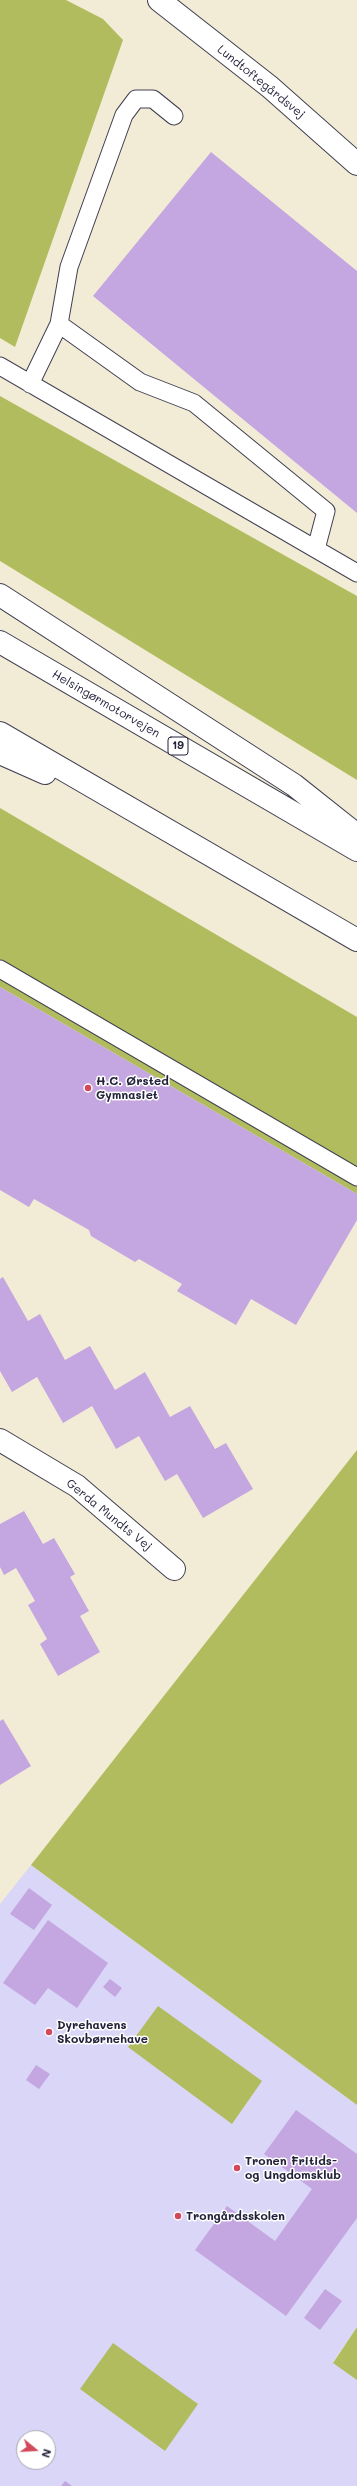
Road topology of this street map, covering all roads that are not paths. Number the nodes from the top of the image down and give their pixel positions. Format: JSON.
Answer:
{"nodes":[{"id":1,"x":159,"y":1,"type":"edge"},
{"id":2,"x":174,"y":116,"type":"dead end"},
{"id":3,"x":357,"y":164,"type":"edge"},
{"id":4,"x":59,"y":324,"type":"junction"},
{"id":5,"x":0,"y":366,"type":"edge"},
{"id":6,"x":30,"y":384,"type":"junction"},
{"id":7,"x":316,"y":549,"type":"junction"},
{"id":8,"x":357,"y":573,"type":"edge"},
{"id":9,"x":0,"y":594,"type":"edge"},
{"id":10,"x":0,"y":642,"type":"edge"},
{"id":11,"x":0,"y":733,"type":"edge"},
{"id":12,"x":0,"y":753,"type":"edge"},
{"id":13,"x":155,"y":823,"type":"junction"},
{"id":14,"x":357,"y":835,"type":"edge"},
{"id":15,"x":357,"y":850,"type":"edge"},
{"id":16,"x":357,"y":940,"type":"edge"},
{"id":17,"x":0,"y":969,"type":"edge"},
{"id":18,"x":357,"y":1177,"type":"edge"},
{"id":19,"x":0,"y":1440,"type":"edge"},
{"id":20,"x":174,"y":1569,"type":"dead end"}],
"edges":[{"from":1,"to":3,"type":"main road","name":"Lundtoftegårdsvej"},
{"from":2,"to":4,"type":"lane"},
{"from":4,"to":6,"type":"lane"},
{"from":4,"to":7,"type":"lane"},
{"from":5,"to":6,"type":"lane"},
{"from":6,"to":7,"type":"lane"},
{"from":7,"to":8,"type":"lane"},
{"from":9,"to":14,"type":"main road"},
{"from":10,"to":15,"type":"main road","name":"Helsingørmotorvejen","number":"19"},
{"from":11,"to":13,"type":"main road"},
{"from":12,"to":13,"type":"main road"},
{"from":13,"to":16,"type":"main road"},
{"from":17,"to":18,"type":"lane"},
{"from":19,"to":20,"type":"main road","name":"Gerda Mundts Vej"}]}
